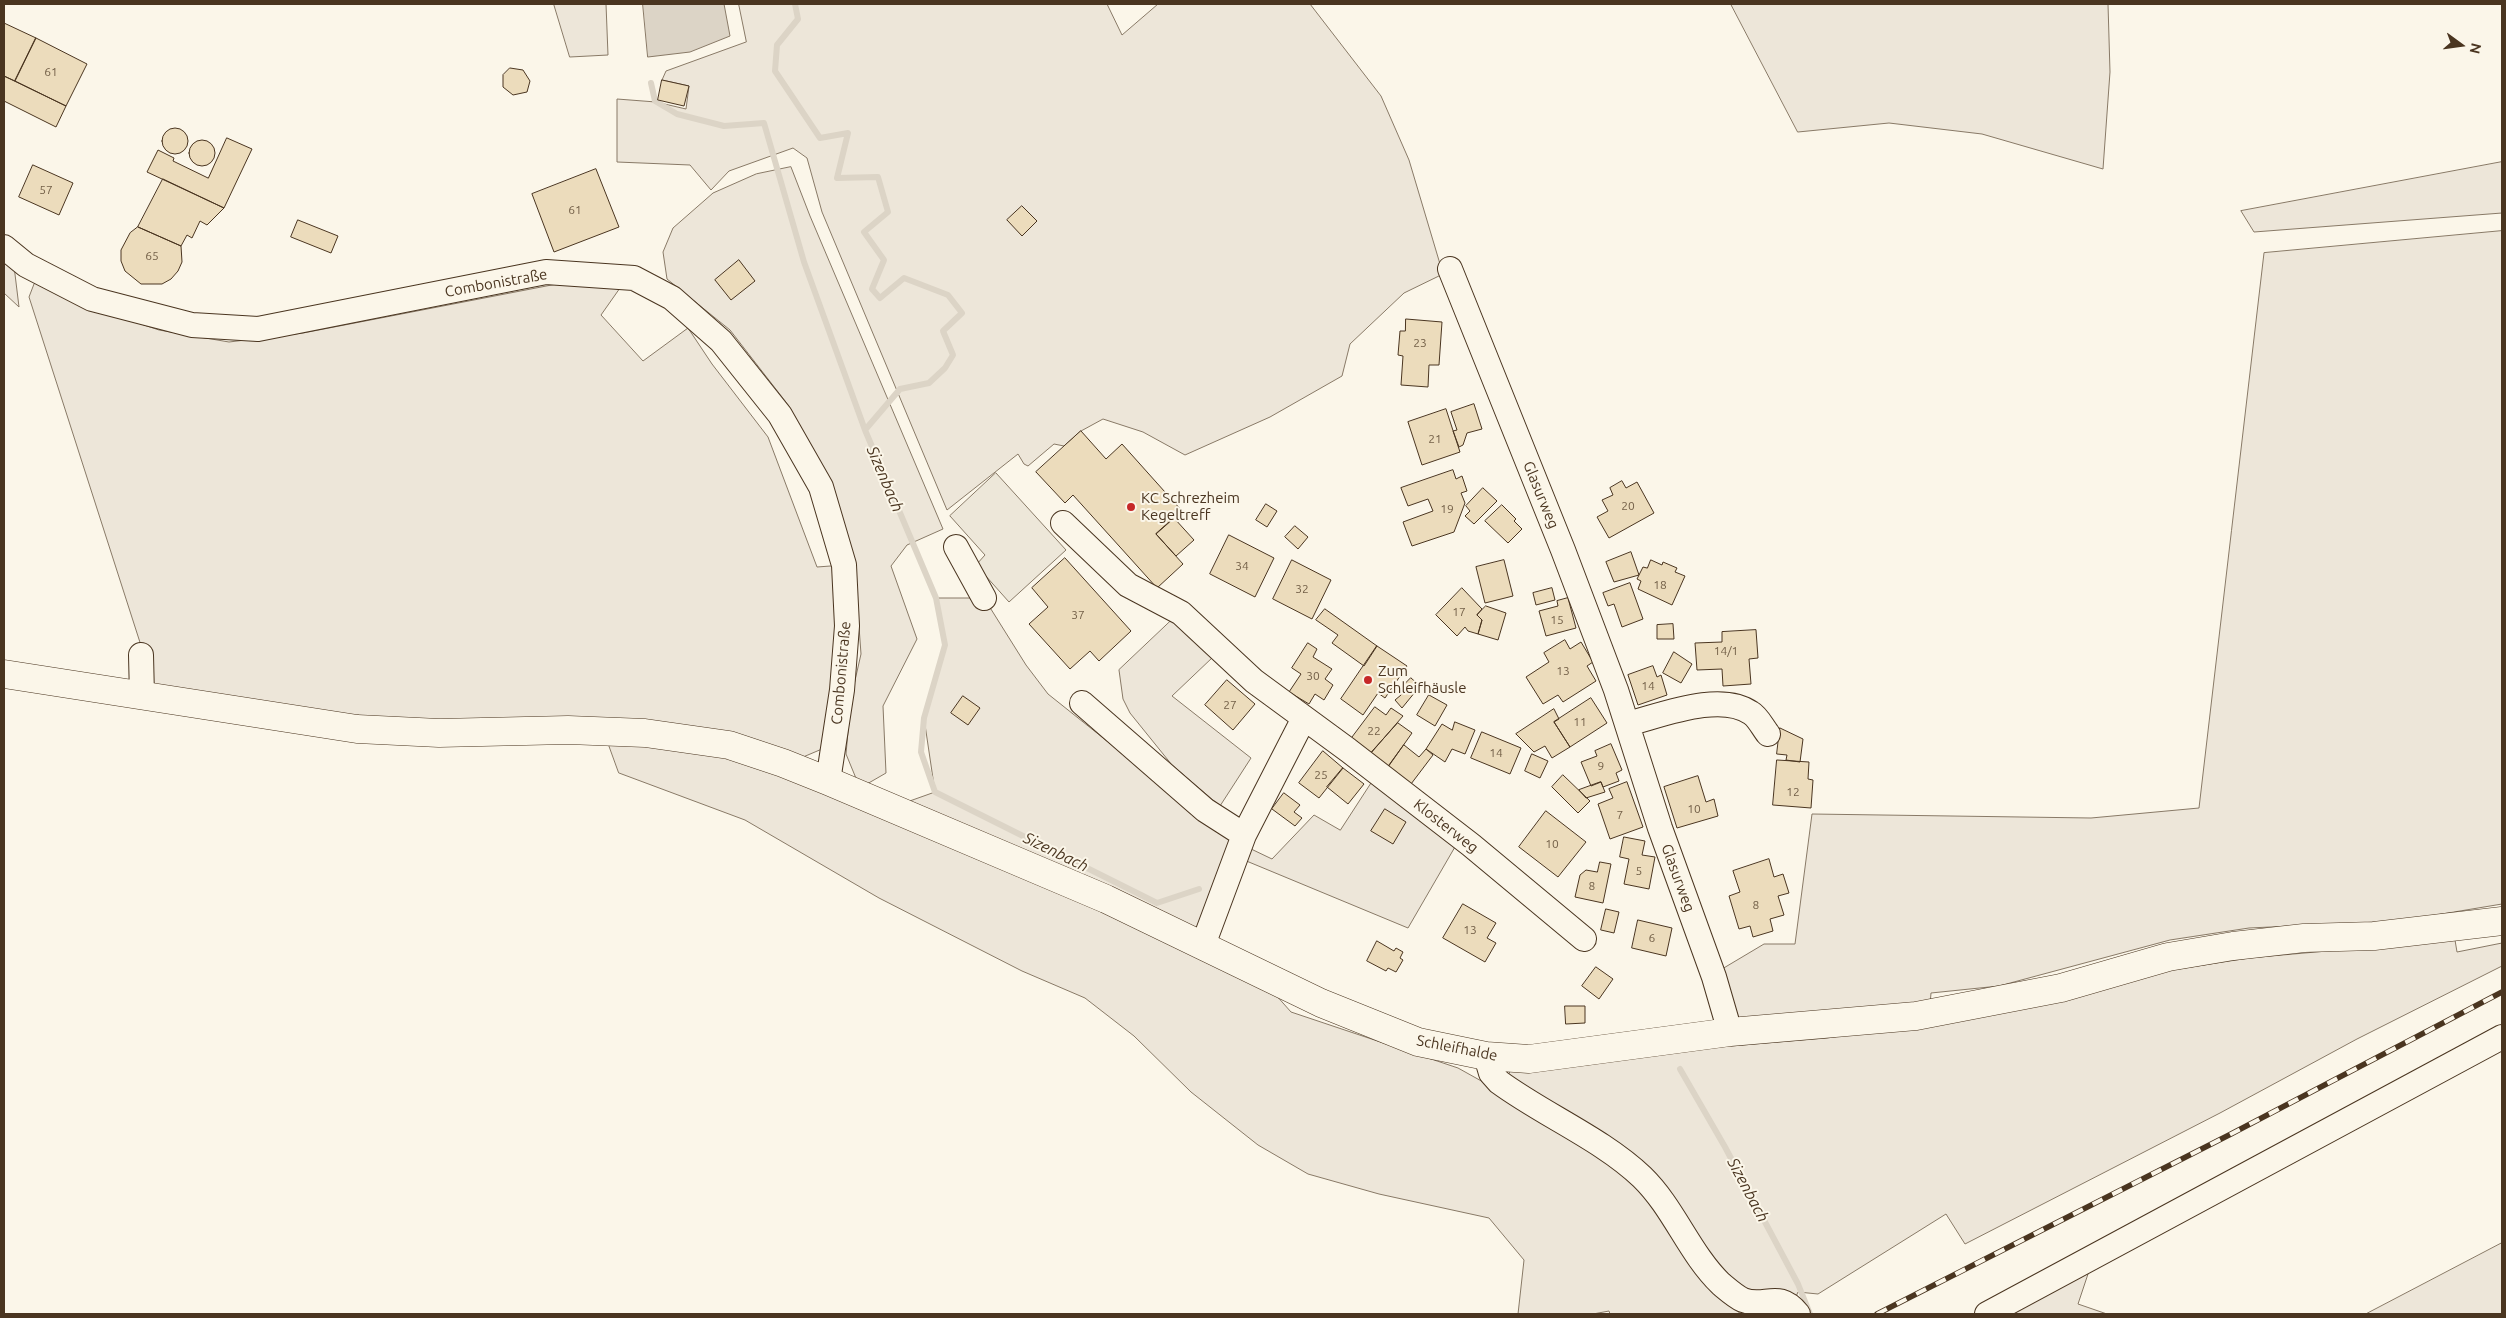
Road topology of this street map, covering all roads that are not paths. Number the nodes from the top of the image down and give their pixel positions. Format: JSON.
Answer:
{"nodes":[{"id":1,"x":4,"y":247,"type":"edge"},
{"id":2,"x":1450,"y":269,"type":"dead end"},
{"id":3,"x":1063,"y":523,"type":"dead end"},
{"id":4,"x":956,"y":547,"type":"dead end"},
{"id":5,"x":984,"y":598,"type":"dead end"},
{"id":6,"x":141,"y":655,"type":"dead end"},
{"id":7,"x":4,"y":674,"type":"edge"},
{"id":8,"x":142,"y":696,"type":"junction"},
{"id":9,"x":1082,"y":703,"type":"dead end"},
{"id":10,"x":1304,"y":718,"type":"junction"},
{"id":11,"x":1627,"y":724,"type":"junction"},
{"id":12,"x":1768,"y":734,"type":"dead end"},
{"id":13,"x":828,"y":781,"type":"junction"},
{"id":14,"x":1244,"y":835,"type":"junction"},
{"id":15,"x":2502,"y":921,"type":"edge"},
{"id":16,"x":1584,"y":938,"type":"dead end"},
{"id":17,"x":1203,"y":946,"type":"junction"},
{"id":18,"x":1730,"y":1032,"type":"junction"},
{"id":19,"x":2502,"y":1037,"type":"edge"},
{"id":20,"x":1486,"y":1056,"type":"junction"},
{"id":21,"x":1798,"y":1314,"type":"edge"},
{"id":22,"x":1987,"y":1314,"type":"edge"}],
"edges":[{"from":1,"to":13,"type":"street","name":"Combonistraße"},
{"from":2,"to":11,"type":"street","name":"Glasurweg"},
{"from":3,"to":10,"type":"street","name":"Klosterweg"},
{"from":4,"to":5,"type":"street"},
{"from":6,"to":8,"type":"street"},
{"from":7,"to":8,"type":"main road","name":"Schleifhalde"},
{"from":8,"to":13,"type":"main road","name":"Schleifhalde"},
{"from":9,"to":14,"type":"street"},
{"from":10,"to":14,"type":"street"},
{"from":10,"to":16,"type":"street","name":"Klosterweg"},
{"from":11,"to":12,"type":"street"},
{"from":11,"to":18,"type":"street","name":"Glasurweg"},
{"from":13,"to":17,"type":"main road","name":"Schleifhalde"},
{"from":14,"to":17,"type":"street"},
{"from":15,"to":18,"type":"main road","name":"Schleifhalde"},
{"from":17,"to":20,"type":"main road","name":"Schleifhalde"},
{"from":18,"to":20,"type":"main road","name":"Schleifhalde"},
{"from":19,"to":22,"type":"street"},
{"from":20,"to":21,"type":"street"}]}
